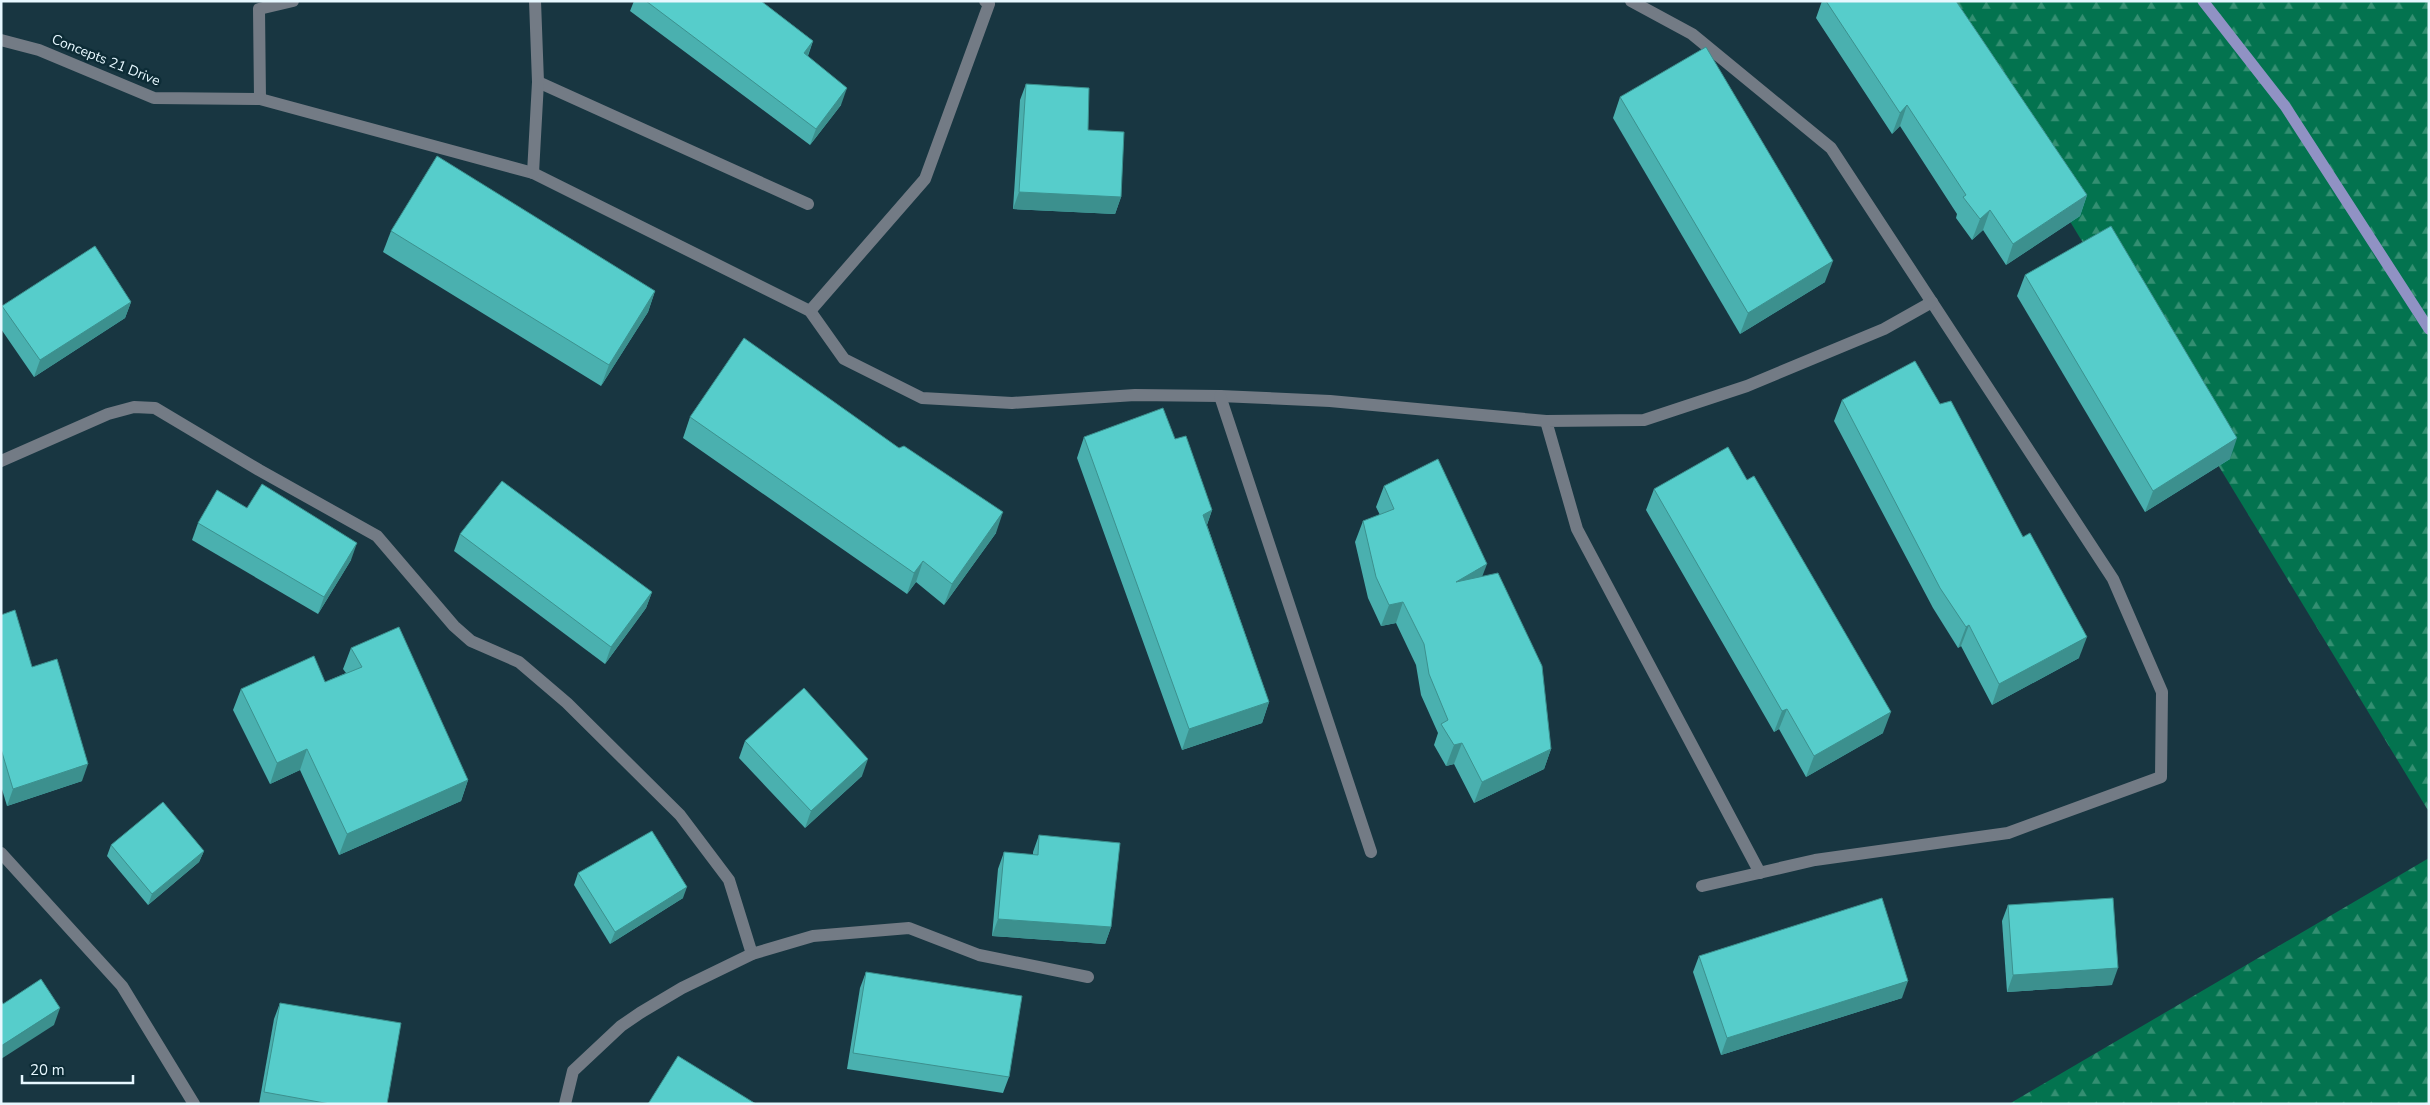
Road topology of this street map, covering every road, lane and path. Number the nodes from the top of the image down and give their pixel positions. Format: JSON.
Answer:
{"nodes":[{"id":1,"x":293,"y":1,"type":"edge"},
{"id":2,"x":535,"y":1,"type":"edge"},
{"id":3,"x":985,"y":1,"type":"edge"},
{"id":4,"x":1631,"y":1,"type":"edge"},
{"id":5,"x":1,"y":40,"type":"edge"},
{"id":6,"x":538,"y":82,"type":"junction"},
{"id":7,"x":260,"y":99,"type":"junction"},
{"id":8,"x":533,"y":173,"type":"junction"},
{"id":9,"x":808,"y":204,"type":"dead end"},
{"id":10,"x":1932,"y":302,"type":"junction"},
{"id":11,"x":810,"y":311,"type":"junction"},
{"id":12,"x":1220,"y":396,"type":"junction"},
{"id":13,"x":1546,"y":421,"type":"junction"},
{"id":14,"x":1,"y":461,"type":"edge"},
{"id":15,"x":1371,"y":852,"type":"dead end"},
{"id":16,"x":1,"y":853,"type":"edge"},
{"id":17,"x":1760,"y":873,"type":"junction"},
{"id":18,"x":1702,"y":886,"type":"dead end"},
{"id":19,"x":752,"y":954,"type":"junction"},
{"id":20,"x":1088,"y":977,"type":"dead end"},
{"id":21,"x":194,"y":1104,"type":"edge"},
{"id":22,"x":565,"y":1104,"type":"edge"}],
"edges":[{"from":1,"to":7,"type":"street"},
{"from":2,"to":6,"type":"street"},
{"from":3,"to":11,"type":"street"},
{"from":4,"to":10,"type":"street"},
{"from":5,"to":7,"type":"street","name":"Concepts 21 Drive"},
{"from":6,"to":8,"type":"street"},
{"from":6,"to":9,"type":"street"},
{"from":7,"to":8,"type":"street","name":"Concepts 21 Drive"},
{"from":8,"to":11,"type":"street","name":"Concepts 21 Drive"},
{"from":10,"to":13,"type":"street"},
{"from":10,"to":17,"type":"street"},
{"from":11,"to":12,"type":"street"},
{"from":12,"to":13,"type":"street"},
{"from":12,"to":15,"type":"street"},
{"from":13,"to":17,"type":"street"},
{"from":14,"to":19,"type":"street"},
{"from":16,"to":21,"type":"street"},
{"from":17,"to":18,"type":"street"},
{"from":19,"to":20,"type":"street"},
{"from":19,"to":22,"type":"street"}]}
